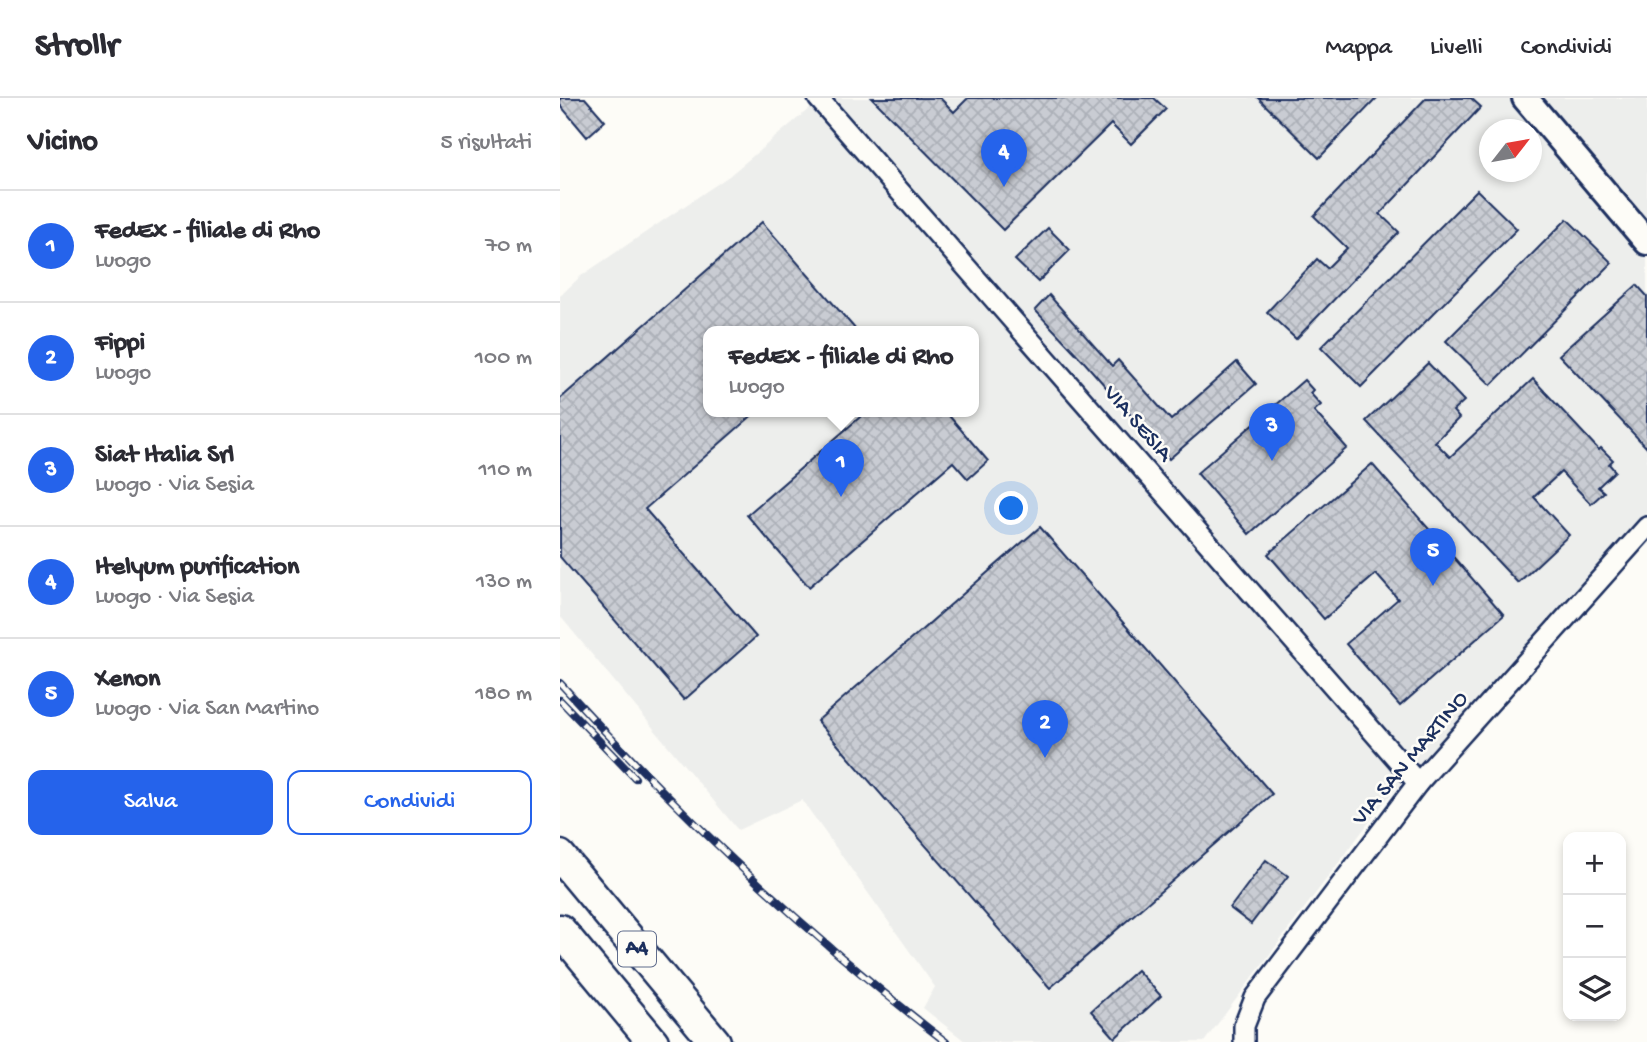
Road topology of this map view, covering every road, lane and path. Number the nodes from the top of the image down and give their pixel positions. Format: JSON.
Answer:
{"nodes":[{"id":1,"x":818,"y":98,"type":"edge"},
{"id":2,"x":1524,"y":98,"type":"edge"},
{"id":3,"x":1647,"y":242,"type":"edge"},
{"id":4,"x":1647,"y":527,"type":"edge"},
{"id":5,"x":1418,"y":783,"type":"junction"},
{"id":6,"x":560,"y":856,"type":"edge"},
{"id":7,"x":560,"y":930,"type":"edge"},
{"id":8,"x":653,"y":1042,"type":"edge"},
{"id":9,"x":715,"y":1042,"type":"edge"},
{"id":10,"x":1244,"y":1042,"type":"edge"}],
"edges":[{"from":1,"to":5,"type":"street","name":"VIA SESIA"},
{"from":2,"to":3,"type":"main road"},
{"from":4,"to":5,"type":"street","name":"VIA SAN MARTINO"},
{"from":5,"to":10,"type":"street","name":"VIA SAN MARTINO"},
{"from":6,"to":9,"type":"highway","number":"A4"},
{"from":7,"to":8,"type":"highway","number":"A4"}]}
